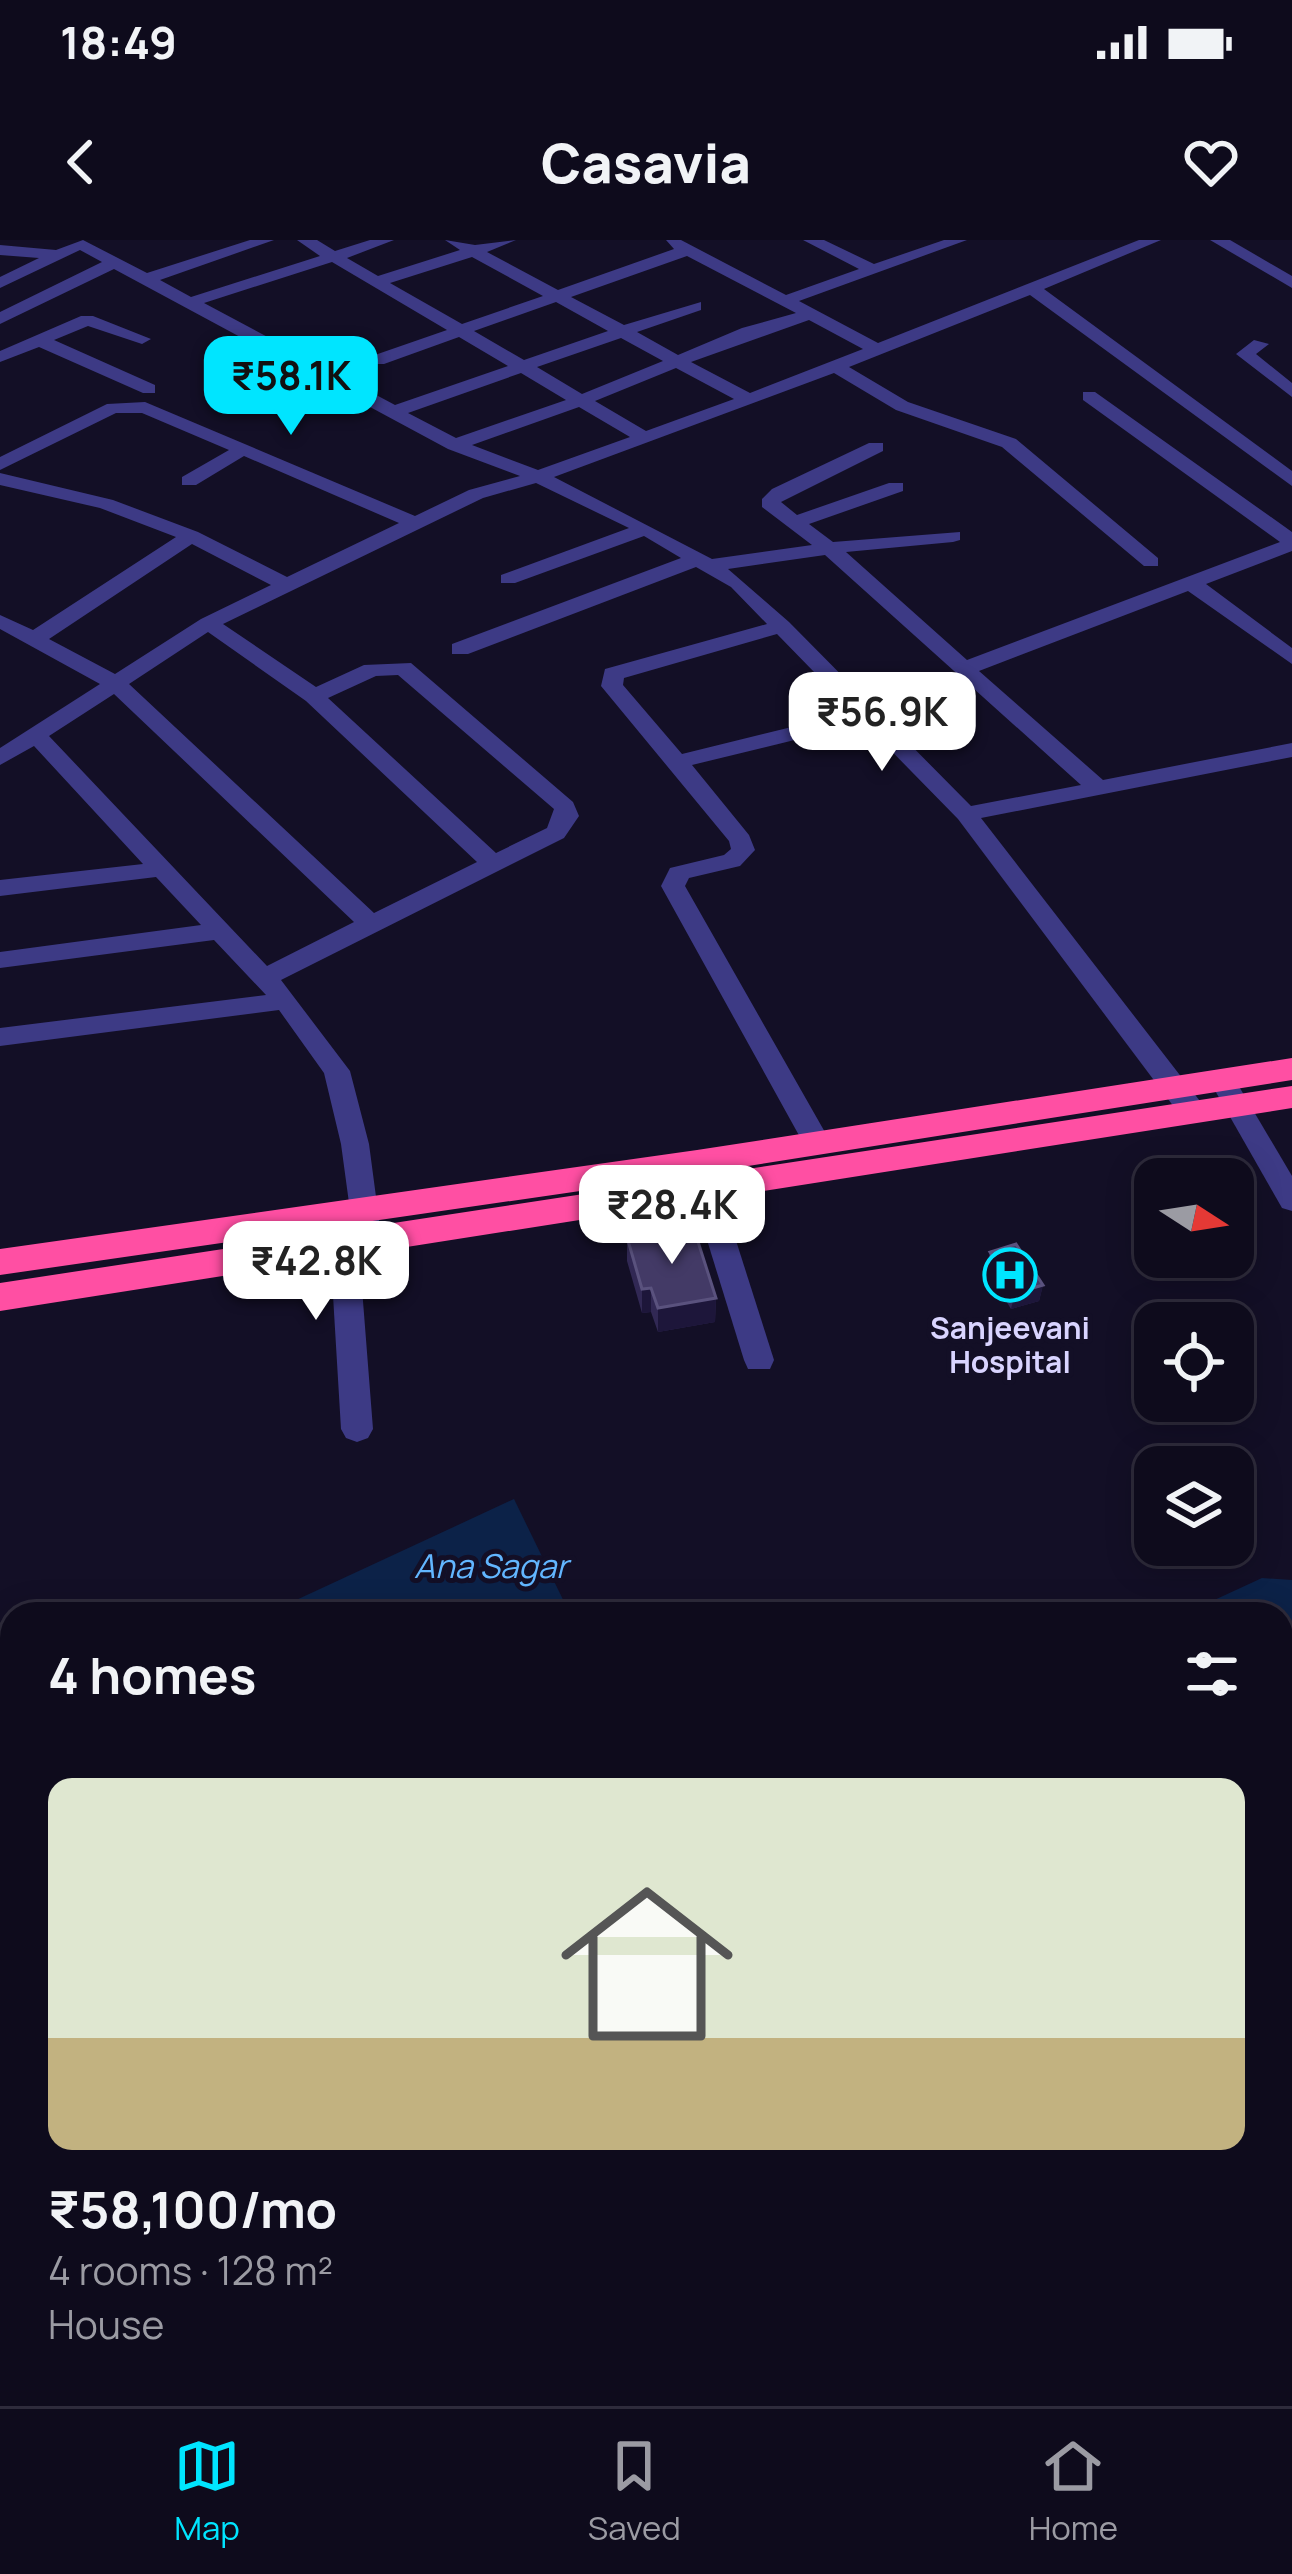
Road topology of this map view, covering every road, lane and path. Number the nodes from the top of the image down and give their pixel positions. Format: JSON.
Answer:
{"nodes":[{"id":1,"x":266,"y":240,"type":"edge"},
{"id":2,"x":305,"y":240,"type":"edge"},
{"id":3,"x":386,"y":240,"type":"edge"},
{"id":4,"x":453,"y":240,"type":"edge"},
{"id":5,"x":508,"y":240,"type":"edge"},
{"id":6,"x":668,"y":240,"type":"edge"},
{"id":7,"x":811,"y":240,"type":"edge"},
{"id":8,"x":959,"y":240,"type":"edge"},
{"id":9,"x":1153,"y":240,"type":"edge"},
{"id":10,"x":1218,"y":240,"type":"edge"},
{"id":11,"x":77,"y":242,"type":"edge"},
{"id":12,"x":0,"y":250,"type":"edge"},
{"id":13,"x":687,"y":250,"type":"junction"},
{"id":14,"x":475,"y":252,"type":"junction"},
{"id":15,"x":54,"y":254,"type":"junction"},
{"id":16,"x":332,"y":256,"type":"junction"},
{"id":17,"x":115,"y":262,"type":"junction"},
{"id":18,"x":873,"y":270,"type":"junction"},
{"id":19,"x":150,"y":278,"type":"junction"},
{"id":20,"x":376,"y":282,"type":"junction"},
{"id":21,"x":0,"y":283,"type":"edge"},
{"id":22,"x":1292,"y":283,"type":"edge"},
{"id":23,"x":1032,"y":288,"type":"junction"},
{"id":24,"x":559,"y":297,"type":"junction"},
{"id":25,"x":784,"y":301,"type":"junction"},
{"id":26,"x":191,"y":302,"type":"junction"},
{"id":27,"x":695,"y":306,"type":"dead end"},
{"id":28,"x":810,"y":314,"type":"junction"},
{"id":29,"x":0,"y":319,"type":"edge"},
{"id":30,"x":460,"y":330,"type":"junction"},
{"id":31,"x":622,"y":331,"type":"junction"},
{"id":32,"x":142,"y":339,"type":"dead end"},
{"id":33,"x":38,"y":340,"type":"junction"},
{"id":34,"x":1261,"y":344,"type":"dead end"},
{"id":35,"x":875,"y":348,"type":"junction"},
{"id":36,"x":2,"y":354,"type":"edge"},
{"id":37,"x":378,"y":360,"type":"dead end"},
{"id":38,"x":679,"y":362,"type":"junction"},
{"id":39,"x":832,"y":365,"type":"junction"},
{"id":40,"x":524,"y":368,"type":"junction"},
{"id":41,"x":149,"y":389,"type":"dead end"},
{"id":42,"x":1292,"y":392,"type":"edge"},
{"id":43,"x":1089,"y":396,"type":"dead end"},
{"id":44,"x":580,"y":400,"type":"junction"},
{"id":45,"x":748,"y":400,"type":"junction"},
{"id":46,"x":393,"y":412,"type":"junction"},
{"id":47,"x":645,"y":438,"type":"junction"},
{"id":48,"x":0,"y":441,"type":"edge"},
{"id":49,"x":455,"y":445,"type":"junction"},
{"id":50,"x":876,"y":447,"type":"dead end"},
{"id":51,"x":243,"y":448,"type":"junction"},
{"id":52,"x":25,"y":450,"type":"junction"},
{"id":53,"x":0,"y":464,"type":"edge"},
{"id":54,"x":536,"y":476,"type":"junction"},
{"id":55,"x":0,"y":479,"type":"edge"},
{"id":56,"x":1292,"y":480,"type":"edge"},
{"id":57,"x":189,"y":482,"type":"dead end"},
{"id":58,"x":896,"y":488,"type":"dead end"},
{"id":59,"x":796,"y":522,"type":"junction"},
{"id":60,"x":415,"y":524,"type":"junction"},
{"id":61,"x":646,"y":530,"type":"junction"},
{"id":62,"x":191,"y":536,"type":"junction"},
{"id":63,"x":952,"y":536,"type":"dead end"},
{"id":64,"x":1285,"y":546,"type":"edge"},
{"id":65,"x":829,"y":548,"type":"junction"},
{"id":66,"x":707,"y":562,"type":"junction"},
{"id":67,"x":1151,"y":562,"type":"dead end"},
{"id":68,"x":1292,"y":567,"type":"edge"},
{"id":69,"x":508,"y":579,"type":"dead end"},
{"id":70,"x":1190,"y":582,"type":"junction"},
{"id":71,"x":286,"y":585,"type":"junction"},
{"id":72,"x":0,"y":621,"type":"edge"},
{"id":73,"x":208,"y":623,"type":"junction"},
{"id":74,"x":782,"y":626,"type":"junction"},
{"id":75,"x":33,"y":640,"type":"junction"},
{"id":76,"x":460,"y":649,"type":"dead end"},
{"id":77,"x":1292,"y":658,"type":"edge"},
{"id":78,"x":964,"y":668,"type":"junction"},
{"id":79,"x":115,"y":682,"type":"junction"},
{"id":80,"x":314,"y":697,"type":"junction"},
{"id":81,"x":866,"y":716,"type":"junction"},
{"id":82,"x":36,"y":734,"type":"junction"},
{"id":83,"x":1292,"y":750,"type":"edge"},
{"id":84,"x":0,"y":758,"type":"edge"},
{"id":85,"x":677,"y":762,"type":"junction"},
{"id":86,"x":1098,"y":788,"type":"junction"},
{"id":87,"x":966,"y":814,"type":"junction"},
{"id":88,"x":493,"y":864,"type":"junction"},
{"id":89,"x":162,"y":869,"type":"junction"},
{"id":90,"x":0,"y":888,"type":"edge"},
{"id":91,"x":371,"y":925,"type":"junction"},
{"id":92,"x":220,"y":931,"type":"junction"},
{"id":93,"x":0,"y":960,"type":"edge"},
{"id":94,"x":264,"y":978,"type":"junction"},
{"id":95,"x":286,"y":1001,"type":"junction"},
{"id":96,"x":0,"y":1037,"type":"edge"},
{"id":97,"x":1292,"y":1069,"type":"edge"},
{"id":98,"x":1228,"y":1092,"type":"junction"},
{"id":99,"x":1292,"y":1097,"type":"edge"},
{"id":100,"x":1184,"y":1100,"type":"junction"},
{"id":101,"x":816,"y":1141,"type":"junction"},
{"id":102,"x":702,"y":1177,"type":"junction"},
{"id":103,"x":1292,"y":1201,"type":"edge"},
{"id":104,"x":355,"y":1228,"type":"junction"},
{"id":105,"x":0,"y":1262,"type":"edge"},
{"id":106,"x":0,"y":1297,"type":"edge"},
{"id":107,"x":759,"y":1360,"type":"dead end"},
{"id":108,"x":356,"y":1429,"type":"dead end"}],
"edges":[{"from":1,"to":19,"type":"street"},
{"from":2,"to":16,"type":"street"},
{"from":3,"to":16,"type":"street"},
{"from":4,"to":14,"type":"street"},
{"from":5,"to":14,"type":"street"},
{"from":6,"to":13,"type":"street"},
{"from":7,"to":18,"type":"street"},
{"from":8,"to":18,"type":"street"},
{"from":9,"to":23,"type":"street"},
{"from":10,"to":22,"type":"street"},
{"from":11,"to":15,"type":"street"},
{"from":11,"to":17,"type":"street"},
{"from":12,"to":15,"type":"street"},
{"from":13,"to":24,"type":"street"},
{"from":13,"to":25,"type":"street"},
{"from":14,"to":20,"type":"street"},
{"from":14,"to":24,"type":"street"},
{"from":15,"to":21,"type":"street"},
{"from":16,"to":20,"type":"street"},
{"from":16,"to":26,"type":"street"},
{"from":17,"to":19,"type":"street"},
{"from":17,"to":29,"type":"street"},
{"from":18,"to":25,"type":"street"},
{"from":19,"to":26,"type":"street"},
{"from":20,"to":30,"type":"street"},
{"from":23,"to":35,"type":"street"},
{"from":23,"to":56,"type":"street"},
{"from":24,"to":30,"type":"street"},
{"from":24,"to":31,"type":"street"},
{"from":25,"to":28,"type":"street"},
{"from":26,"to":46,"type":"street"},
{"from":27,"to":31,"type":"street"},
{"from":28,"to":35,"type":"street"},
{"from":28,"to":38,"type":"street"},
{"from":30,"to":37,"type":"street"},
{"from":30,"to":40,"type":"street"},
{"from":31,"to":38,"type":"street"},
{"from":31,"to":40,"type":"street"},
{"from":32,"to":33,"type":"street"},
{"from":33,"to":36,"type":"street"},
{"from":33,"to":41,"type":"street"},
{"from":34,"to":42,"type":"street"},
{"from":35,"to":39,"type":"street"},
{"from":38,"to":44,"type":"street"},
{"from":38,"to":45,"type":"street"},
{"from":39,"to":45,"type":"street"},
{"from":39,"to":67,"type":"street"},
{"from":40,"to":44,"type":"street"},
{"from":40,"to":46,"type":"street"},
{"from":43,"to":64,"type":"street"},
{"from":44,"to":47,"type":"street"},
{"from":44,"to":49,"type":"street"},
{"from":45,"to":47,"type":"street"},
{"from":46,"to":49,"type":"street"},
{"from":47,"to":54,"type":"street"},
{"from":48,"to":52,"type":"street"},
{"from":49,"to":54,"type":"street"},
{"from":50,"to":59,"type":"street"},
{"from":51,"to":52,"type":"street"},
{"from":51,"to":57,"type":"street"},
{"from":51,"to":60,"type":"street"},
{"from":52,"to":53,"type":"street"},
{"from":54,"to":60,"type":"street"},
{"from":54,"to":61,"type":"street"},
{"from":55,"to":62,"type":"street"},
{"from":58,"to":59,"type":"street"},
{"from":59,"to":65,"type":"street"},
{"from":60,"to":71,"type":"street"},
{"from":61,"to":66,"type":"street"},
{"from":61,"to":69,"type":"street"},
{"from":62,"to":71,"type":"street"},
{"from":62,"to":75,"type":"street"},
{"from":63,"to":65,"type":"street"},
{"from":64,"to":68,"type":"street"},
{"from":64,"to":70,"type":"street"},
{"from":65,"to":66,"type":"street"},
{"from":65,"to":78,"type":"street"},
{"from":66,"to":74,"type":"street"},
{"from":66,"to":76,"type":"street"},
{"from":70,"to":77,"type":"street"},
{"from":70,"to":78,"type":"street"},
{"from":71,"to":73,"type":"street"},
{"from":72,"to":75,"type":"street"},
{"from":73,"to":79,"type":"street"},
{"from":73,"to":80,"type":"street"},
{"from":74,"to":81,"type":"street"},
{"from":74,"to":85,"type":"street"},
{"from":75,"to":79,"type":"street"},
{"from":78,"to":86,"type":"street"},
{"from":79,"to":82,"type":"street"},
{"from":79,"to":91,"type":"street"},
{"from":80,"to":88,"type":"street"},
{"from":80,"to":88,"type":"street"},
{"from":81,"to":85,"type":"street"},
{"from":81,"to":87,"type":"street"},
{"from":82,"to":84,"type":"street"},
{"from":82,"to":89,"type":"street"},
{"from":83,"to":86,"type":"street"},
{"from":85,"to":101,"type":"street"},
{"from":86,"to":87,"type":"street"},
{"from":87,"to":100,"type":"street"},
{"from":88,"to":91,"type":"street"},
{"from":89,"to":90,"type":"street"},
{"from":89,"to":92,"type":"street"},
{"from":91,"to":94,"type":"street"},
{"from":92,"to":93,"type":"street"},
{"from":92,"to":94,"type":"street"},
{"from":94,"to":95,"type":"street"},
{"from":95,"to":96,"type":"street"},
{"from":95,"to":104,"type":"street"},
{"from":97,"to":98,"type":"highway"},
{"from":98,"to":99,"type":"highway"},
{"from":98,"to":100,"type":"highway"},
{"from":98,"to":103,"type":"street"},
{"from":100,"to":101,"type":"highway"},
{"from":100,"to":102,"type":"highway"},
{"from":101,"to":102,"type":"highway"},
{"from":102,"to":104,"type":"highway"},
{"from":102,"to":107,"type":"street"},
{"from":104,"to":105,"type":"highway"},
{"from":104,"to":106,"type":"highway"},
{"from":104,"to":108,"type":"street"}]}
